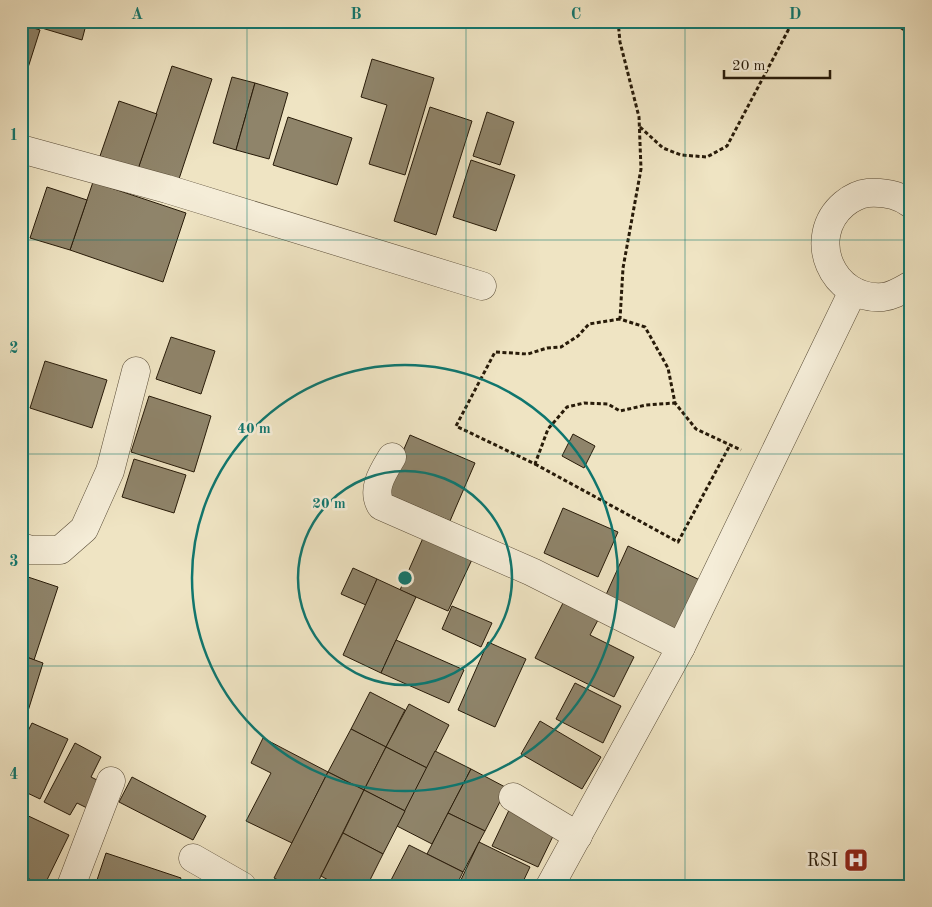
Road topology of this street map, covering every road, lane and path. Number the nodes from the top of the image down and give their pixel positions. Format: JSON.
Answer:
{"nodes":[{"id":1,"x":618,"y":21,"type":"edge"},
{"id":2,"x":793,"y":21,"type":"edge"},
{"id":3,"x":890,"y":21,"type":"edge"},
{"id":4,"x":911,"y":34,"type":"edge"},
{"id":5,"x":639,"y":127,"type":"junction"},
{"id":6,"x":21,"y":149,"type":"edge"},
{"id":7,"x":911,"y":204,"type":"edge"},
{"id":8,"x":911,"y":285,"type":"edge"},
{"id":9,"x":482,"y":286,"type":"dead end"},
{"id":10,"x":853,"y":291,"type":"junction"},
{"id":11,"x":620,"y":319,"type":"junction"},
{"id":12,"x":136,"y":371,"type":"dead end"},
{"id":13,"x":675,"y":403,"type":"junction"},
{"id":14,"x":730,"y":445,"type":"junction"},
{"id":15,"x":392,"y":457,"type":"dead end"},
{"id":16,"x":535,"y":464,"type":"junction"},
{"id":17,"x":770,"y":464,"type":"junction"},
{"id":18,"x":21,"y":547,"type":"edge"},
{"id":19,"x":681,"y":647,"type":"junction"},
{"id":20,"x":110,"y":781,"type":"dead end"},
{"id":21,"x":512,"y":797,"type":"dead end"},
{"id":22,"x":578,"y":836,"type":"junction"},
{"id":23,"x":193,"y":858,"type":"dead end"},
{"id":24,"x":72,"y":886,"type":"edge"},
{"id":25,"x":242,"y":886,"type":"edge"},
{"id":26,"x":550,"y":886,"type":"edge"}],
"edges":[{"from":1,"to":5,"type":"path"},
{"from":2,"to":5,"type":"path"},
{"from":3,"to":4,"type":"path"},
{"from":5,"to":11,"type":"path"},
{"from":6,"to":9,"type":"street"},
{"from":7,"to":10,"type":"street"},
{"from":8,"to":10,"type":"street"},
{"from":10,"to":17,"type":"street"},
{"from":11,"to":13,"type":"path"},
{"from":11,"to":16,"type":"path"},
{"from":12,"to":18,"type":"street"},
{"from":13,"to":14,"type":"path"},
{"from":13,"to":16,"type":"path"},
{"from":14,"to":16,"type":"path"},
{"from":14,"to":17,"type":"path"},
{"from":15,"to":19,"type":"street"},
{"from":17,"to":19,"type":"street"},
{"from":19,"to":22,"type":"street"},
{"from":20,"to":24,"type":"street"},
{"from":21,"to":22,"type":"street"},
{"from":22,"to":26,"type":"street"},
{"from":23,"to":25,"type":"street"}]}
